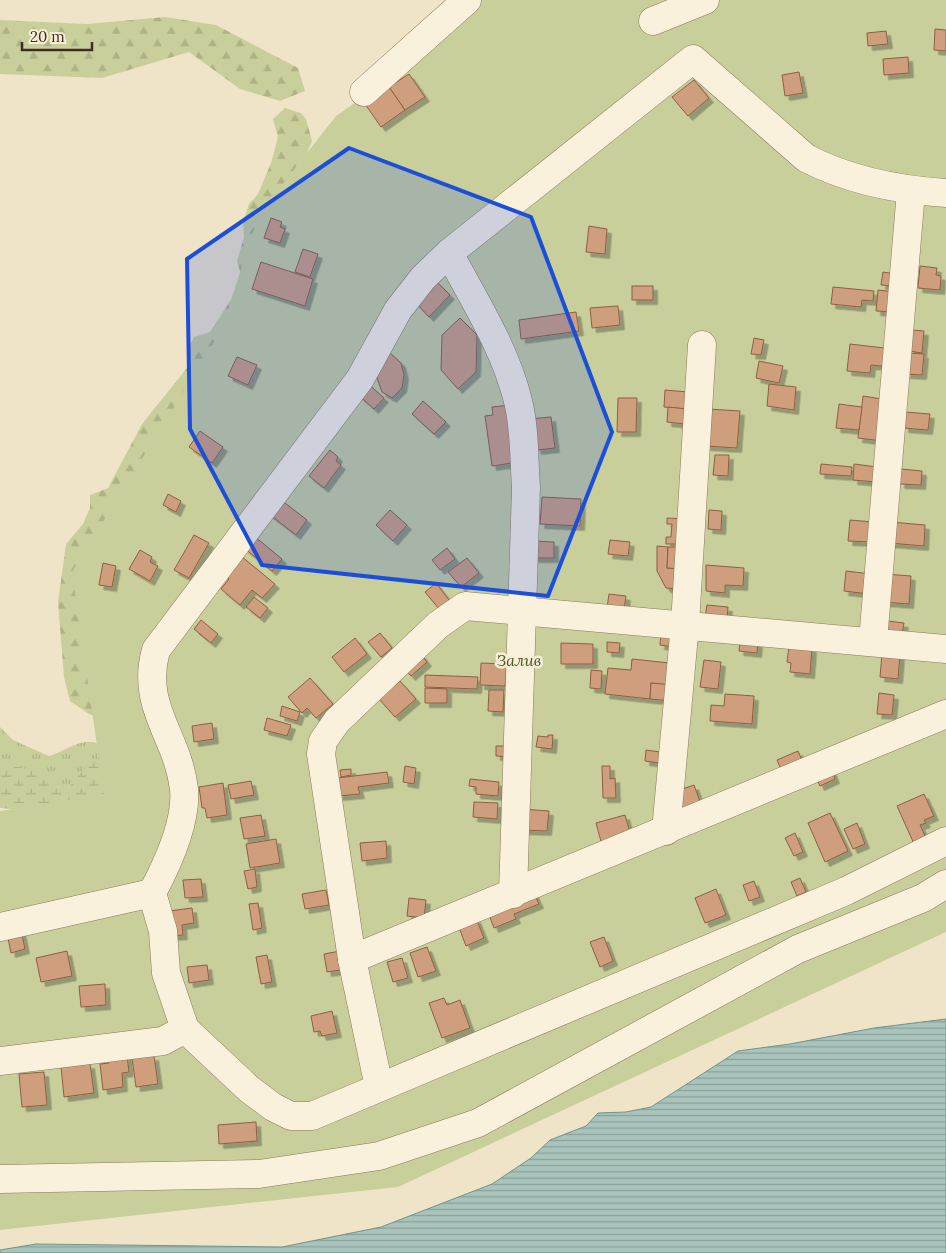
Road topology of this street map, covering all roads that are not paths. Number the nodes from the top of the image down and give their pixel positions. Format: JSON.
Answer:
{"nodes":[{"id":1,"x":467,"y":0,"type":"edge"},
{"id":2,"x":705,"y":0,"type":"edge"},
{"id":3,"x":653,"y":21,"type":"dead end"},
{"id":4,"x":364,"y":92,"type":"dead end"},
{"id":5,"x":911,"y":191,"type":"junction"},
{"id":6,"x":946,"y":193,"type":"edge"},
{"id":7,"x":449,"y":253,"type":"junction"},
{"id":8,"x":702,"y":345,"type":"dead end"},
{"id":9,"x":523,"y":611,"type":"junction"},
{"id":10,"x":685,"y":624,"type":"junction"},
{"id":11,"x":873,"y":641,"type":"junction"},
{"id":12,"x":946,"y":649,"type":"edge"},
{"id":13,"x":946,"y":714,"type":"edge"},
{"id":14,"x":666,"y":832,"type":"junction"},
{"id":15,"x":946,"y":841,"type":"edge"},
{"id":16,"x":946,"y":884,"type":"edge"},
{"id":17,"x":152,"y":893,"type":"junction"},
{"id":18,"x":512,"y":894,"type":"junction"},
{"id":19,"x":0,"y":927,"type":"edge"},
{"id":20,"x":352,"y":960,"type":"junction"},
{"id":21,"x":184,"y":1029,"type":"junction"},
{"id":22,"x":0,"y":1061,"type":"edge"},
{"id":23,"x":379,"y":1086,"type":"junction"},
{"id":24,"x":0,"y":1179,"type":"edge"}],
"edges":[{"from":1,"to":4,"type":"lane"},
{"from":2,"to":3,"type":"lane"},
{"from":5,"to":6,"type":"lane"},
{"from":5,"to":7,"type":"lane"},
{"from":5,"to":11,"type":"lane"},
{"from":7,"to":9,"type":"lane"},
{"from":7,"to":17,"type":"lane"},
{"from":8,"to":10,"type":"lane"},
{"from":9,"to":10,"type":"lane"},
{"from":9,"to":18,"type":"lane"},
{"from":9,"to":20,"type":"lane"},
{"from":10,"to":11,"type":"lane"},
{"from":10,"to":14,"type":"lane"},
{"from":11,"to":12,"type":"lane"},
{"from":13,"to":14,"type":"lane"},
{"from":14,"to":18,"type":"lane"},
{"from":15,"to":23,"type":"lane"},
{"from":16,"to":24,"type":"lane"},
{"from":17,"to":19,"type":"lane"},
{"from":17,"to":21,"type":"lane"},
{"from":18,"to":20,"type":"lane"},
{"from":20,"to":23,"type":"lane"},
{"from":21,"to":22,"type":"lane"},
{"from":21,"to":23,"type":"lane"}]}
